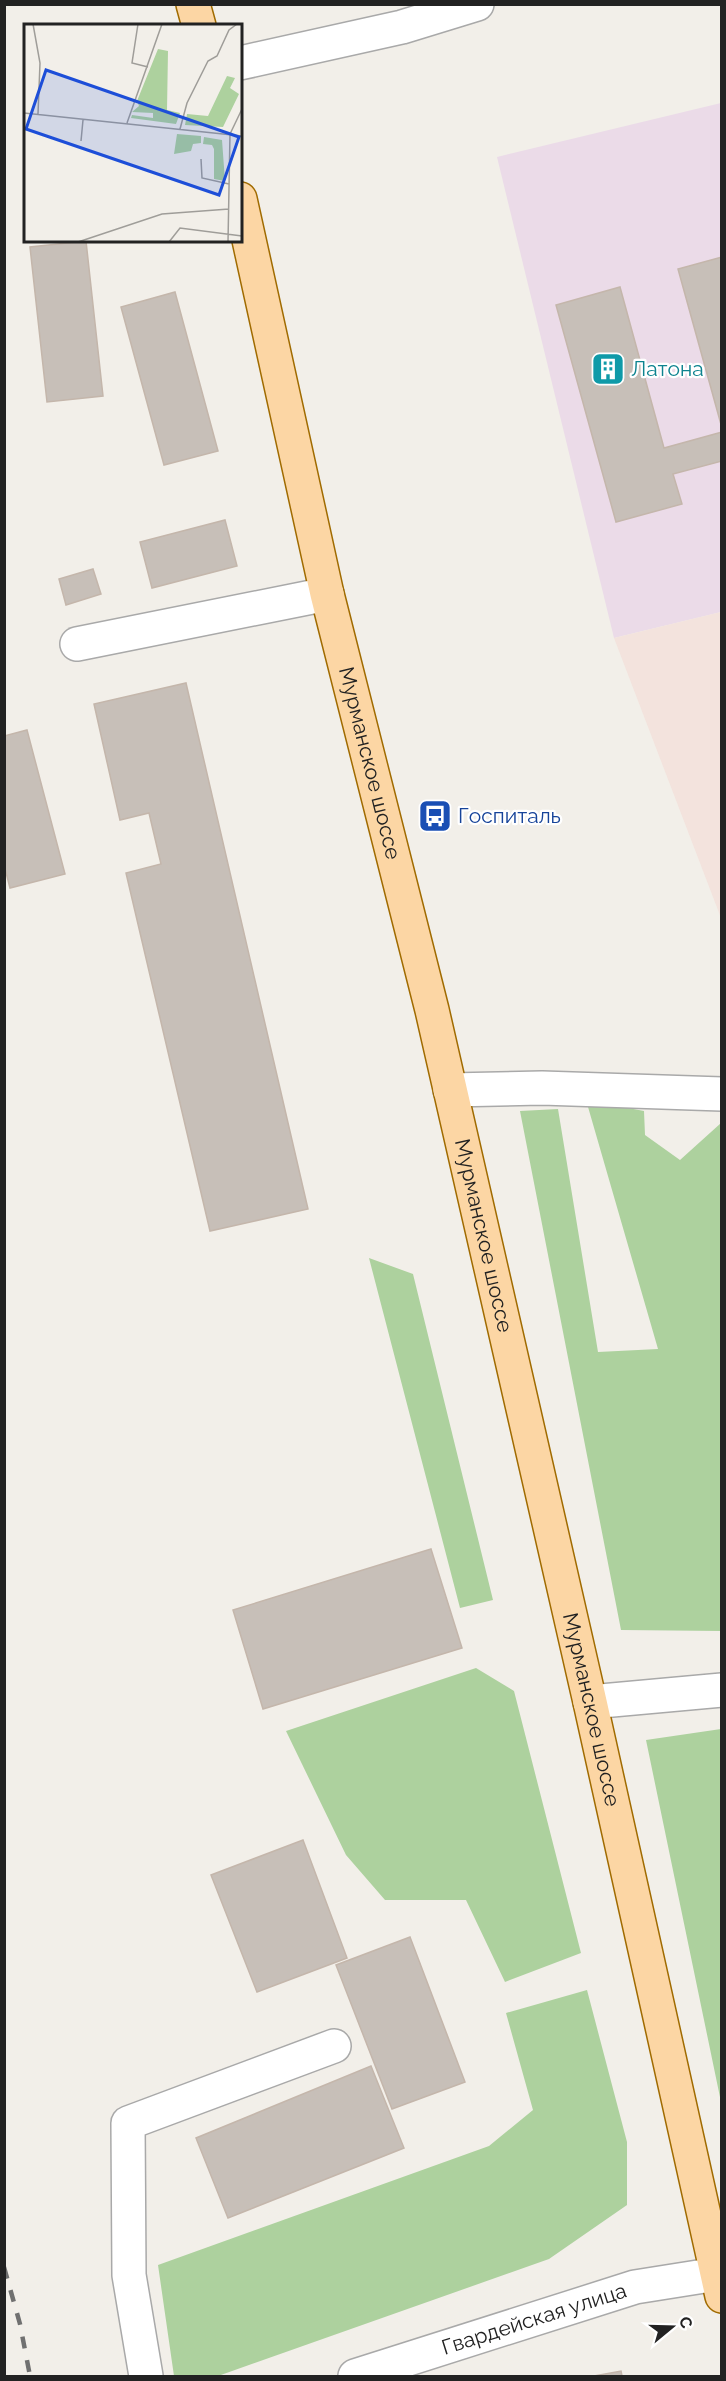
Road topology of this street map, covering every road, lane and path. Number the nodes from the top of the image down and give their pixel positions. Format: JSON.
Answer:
{"nodes":[{"id":1,"x":194,"y":4,"type":"edge"},
{"id":2,"x":477,"y":4,"type":"edge"},
{"id":3,"x":199,"y":24,"type":"edge"},
{"id":4,"x":242,"y":63,"type":"edge"},
{"id":5,"x":242,"y":208,"type":"edge"},
{"id":6,"x":327,"y":594,"type":"junction"},
{"id":7,"x":77,"y":644,"type":"dead end"},
{"id":8,"x":450,"y":1090,"type":"junction"},
{"id":9,"x":722,"y":1094,"type":"edge"},
{"id":10,"x":722,"y":1690,"type":"edge"},
{"id":11,"x":590,"y":1702,"type":"junction"},
{"id":12,"x":334,"y":2046,"type":"dead end"},
{"id":13,"x":720,"y":2281,"type":"edge"},
{"id":14,"x":146,"y":2376,"type":"edge"},
{"id":15,"x":355,"y":2376,"type":"edge"}],
"edges":[{"from":1,"to":3,"type":"main road"},
{"from":2,"to":4,"type":"street"},
{"from":5,"to":6,"type":"main road","name":"Мурманское шоссе"},
{"from":6,"to":7,"type":"street"},
{"from":6,"to":8,"type":"main road","name":"Мурманское шоссе"},
{"from":8,"to":9,"type":"street"},
{"from":8,"to":11,"type":"main road","name":"Мурманское шоссе"},
{"from":10,"to":11,"type":"street"},
{"from":11,"to":13,"type":"main road","name":"Мурманское шоссе"},
{"from":12,"to":14,"type":"street"},
{"from":13,"to":15,"type":"street","name":"Гвардейская улица"}]}
